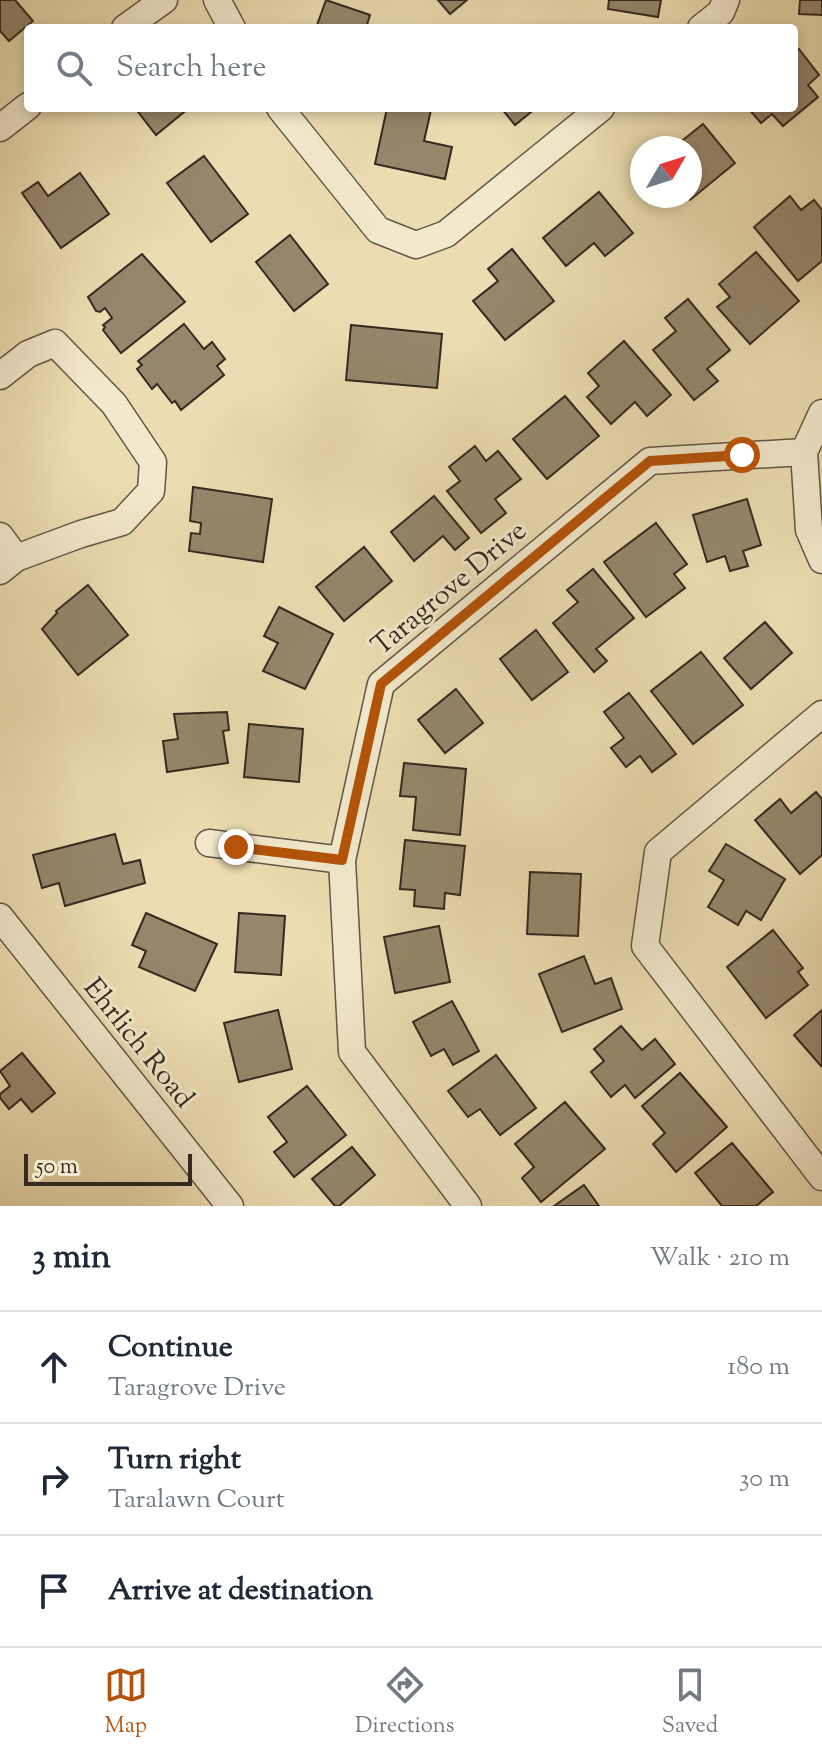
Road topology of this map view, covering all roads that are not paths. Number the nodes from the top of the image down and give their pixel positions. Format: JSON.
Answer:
{"nodes":[{"id":1,"x":164,"y":0,"type":"edge"},
{"id":2,"x":217,"y":0,"type":"edge"},
{"id":3,"x":726,"y":0,"type":"edge"},
{"id":4,"x":131,"y":24,"type":"edge"},
{"id":5,"x":230,"y":24,"type":"edge"},
{"id":6,"x":706,"y":24,"type":"edge"},
{"id":7,"x":24,"y":109,"type":"edge"},
{"id":8,"x":283,"y":112,"type":"edge"},
{"id":9,"x":596,"y":112,"type":"edge"},
{"id":10,"x":0,"y":128,"type":"edge"},
{"id":11,"x":0,"y":376,"type":"edge"},
{"id":12,"x":822,"y":413,"type":"edge"},
{"id":13,"x":804,"y":452,"type":"junction"},
{"id":14,"x":0,"y":536,"type":"edge"},
{"id":15,"x":822,"y":560,"type":"edge"},
{"id":16,"x":8,"y":564,"type":"edge"},
{"id":17,"x":822,"y":714,"type":"edge"},
{"id":18,"x":209,"y":843,"type":"dead end"},
{"id":19,"x":342,"y":860,"type":"junction"},
{"id":20,"x":0,"y":917,"type":"edge"},
{"id":21,"x":822,"y":1177,"type":"edge"},
{"id":22,"x":230,"y":1206,"type":"edge"},
{"id":23,"x":468,"y":1206,"type":"edge"}],
"edges":[{"from":1,"to":4,"type":"street"},
{"from":2,"to":5,"type":"street"},
{"from":3,"to":6,"type":"street"},
{"from":7,"to":10,"type":"street"},
{"from":8,"to":9,"type":"street"},
{"from":11,"to":16,"type":"street"},
{"from":12,"to":13,"type":"street"},
{"from":13,"to":15,"type":"street"},
{"from":13,"to":19,"type":"street","name":"Taragrove Drive"},
{"from":14,"to":16,"type":"street"},
{"from":17,"to":21,"type":"street"},
{"from":18,"to":19,"type":"street"},
{"from":19,"to":23,"type":"street","name":"Taragrove Drive"},
{"from":20,"to":22,"type":"street","name":"Ehrlich Road"}]}
